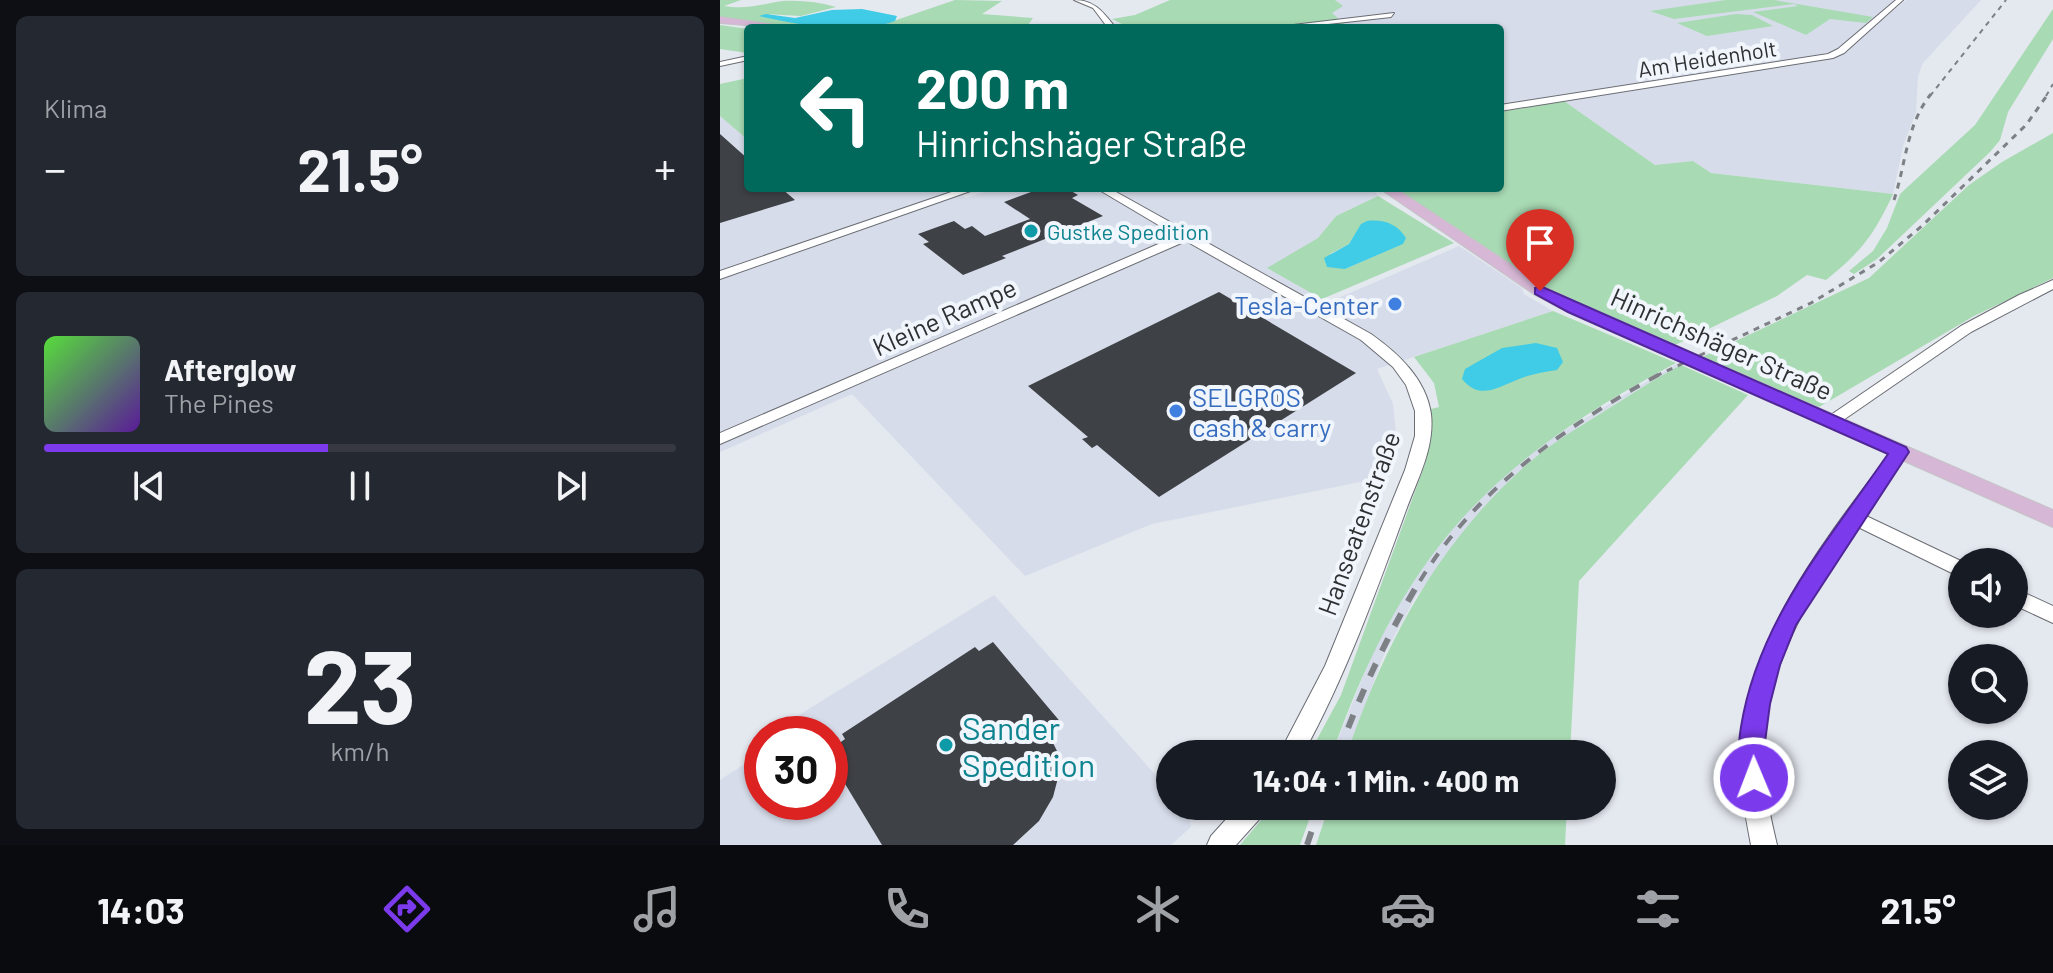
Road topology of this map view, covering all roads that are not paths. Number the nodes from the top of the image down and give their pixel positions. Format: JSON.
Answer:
{"nodes":[{"id":1,"x":1077,"y":0,"type":"edge"},
{"id":2,"x":1900,"y":0,"type":"edge"},
{"id":3,"x":1390,"y":15,"type":"dead end"},
{"id":4,"x":1334,"y":21,"type":"junction"},
{"id":5,"x":720,"y":22,"type":"edge"},
{"id":6,"x":1109,"y":24,"type":"edge"},
{"id":7,"x":1307,"y":24,"type":"edge"},
{"id":8,"x":1338,"y":24,"type":"edge"},
{"id":9,"x":744,"y":25,"type":"edge"},
{"id":10,"x":744,"y":27,"type":"edge"},
{"id":11,"x":744,"y":59,"type":"edge"},
{"id":12,"x":720,"y":64,"type":"edge"},
{"id":13,"x":1504,"y":107,"type":"edge"},
{"id":14,"x":962,"y":192,"type":"edge"},
{"id":15,"x":1108,"y":192,"type":"edge"},
{"id":16,"x":1392,"y":192,"type":"edge"},
{"id":17,"x":1186,"y":236,"type":"junction"},
{"id":18,"x":720,"y":275,"type":"edge"},
{"id":19,"x":2053,"y":284,"type":"edge"},
{"id":20,"x":1830,"y":421,"type":"junction"},
{"id":21,"x":720,"y":439,"type":"edge"},
{"id":22,"x":1900,"y":452,"type":"junction"},
{"id":23,"x":1855,"y":518,"type":"junction"},
{"id":24,"x":2053,"y":519,"type":"edge"},
{"id":25,"x":1948,"y":563,"type":"edge"},
{"id":26,"x":2028,"y":603,"type":"edge"},
{"id":27,"x":2053,"y":615,"type":"edge"},
{"id":28,"x":1299,"y":740,"type":"edge"},
{"id":29,"x":1242,"y":820,"type":"edge"},
{"id":30,"x":1220,"y":845,"type":"edge"},
{"id":31,"x":1764,"y":845,"type":"edge"}],
"edges":[{"from":1,"to":6,"type":"street"},
{"from":2,"to":13,"type":"street","name":"Am Heidenholt"},
{"from":3,"to":4,"type":"street"},
{"from":4,"to":7,"type":"street"},
{"from":4,"to":8,"type":"street"},
{"from":5,"to":9,"type":"main road"},
{"from":5,"to":10,"type":"main road"},
{"from":11,"to":12,"type":"street"},
{"from":14,"to":18,"type":"street"},
{"from":15,"to":17,"type":"street","name":"Hanseatenstraße"},
{"from":16,"to":20,"type":"main road","name":"Hinrichshäger Straße"},
{"from":17,"to":21,"type":"street","name":"Kleine Rampe"},
{"from":17,"to":28,"type":"street","name":"Hanseatenstraße"},
{"from":19,"to":20,"type":"street"},
{"from":20,"to":22,"type":"main road","name":"Hinrichshäger Straße"},
{"from":22,"to":23,"type":"street"},
{"from":22,"to":24,"type":"main road","name":"Hinrichshäger Straße"},
{"from":23,"to":25,"type":"street"},
{"from":23,"to":31,"type":"street"},
{"from":26,"to":27,"type":"street"},
{"from":29,"to":30,"type":"street"}]}
